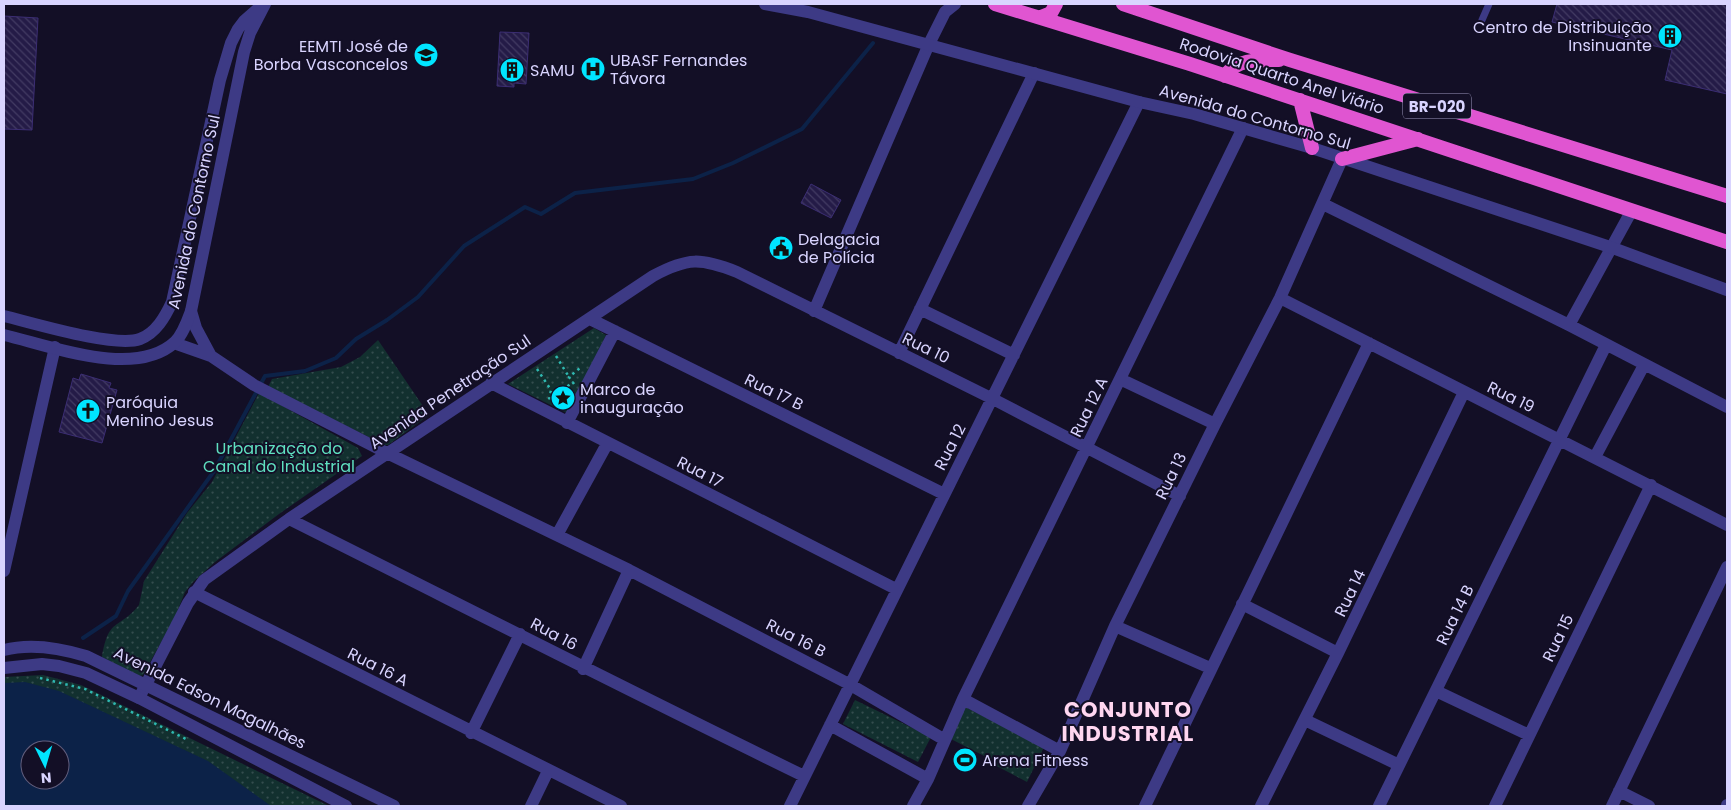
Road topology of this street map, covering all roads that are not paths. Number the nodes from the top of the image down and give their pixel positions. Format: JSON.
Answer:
{"nodes":[{"id":1,"x":265,"y":4,"type":"edge"},
{"id":2,"x":765,"y":4,"type":"edge"},
{"id":3,"x":955,"y":4,"type":"edge"},
{"id":4,"x":996,"y":4,"type":"edge"},
{"id":5,"x":1056,"y":4,"type":"edge"},
{"id":6,"x":1123,"y":4,"type":"edge"},
{"id":7,"x":1489,"y":4,"type":"edge"},
{"id":8,"x":1041,"y":18,"type":"junction"},
{"id":9,"x":1482,"y":20,"type":"dead end"},
{"id":10,"x":929,"y":44,"type":"junction"},
{"id":11,"x":1290,"y":60,"type":"junction"},
{"id":12,"x":1034,"y":73,"type":"junction"},
{"id":13,"x":1225,"y":76,"type":"junction"},
{"id":14,"x":1300,"y":100,"type":"junction"},
{"id":15,"x":1139,"y":102,"type":"junction"},
{"id":16,"x":1243,"y":128,"type":"junction"},
{"id":17,"x":1418,"y":139,"type":"junction"},
{"id":18,"x":1312,"y":148,"type":"junction"},
{"id":19,"x":1342,"y":158,"type":"junction"},
{"id":20,"x":1727,"y":196,"type":"edge"},
{"id":21,"x":1323,"y":204,"type":"junction"},
{"id":22,"x":1632,"y":210,"type":"junction"},
{"id":23,"x":1727,"y":242,"type":"edge"},
{"id":24,"x":1610,"y":247,"type":"junction"},
{"id":25,"x":653,"y":276,"type":"joint"},
{"id":26,"x":1727,"y":290,"type":"edge"},
{"id":27,"x":1280,"y":298,"type":"junction"},
{"id":28,"x":920,"y":309,"type":"junction"},
{"id":29,"x":191,"y":311,"type":"junction"},
{"id":30,"x":814,"y":311,"type":"junction"},
{"id":31,"x":4,"y":316,"type":"edge"},
{"id":32,"x":590,"y":319,"type":"junction"},
{"id":33,"x":1569,"y":325,"type":"junction"},
{"id":34,"x":615,"y":331,"type":"junction"},
{"id":35,"x":4,"y":336,"type":"edge"},
{"id":36,"x":174,"y":343,"type":"junction"},
{"id":37,"x":1370,"y":343,"type":"junction"},
{"id":38,"x":1606,"y":345,"type":"junction"},
{"id":39,"x":55,"y":347,"type":"junction"},
{"id":40,"x":899,"y":353,"type":"junction"},
{"id":41,"x":1014,"y":355,"type":"junction"},
{"id":42,"x":211,"y":356,"type":"junction"},
{"id":43,"x":1644,"y":365,"type":"junction"},
{"id":44,"x":1120,"y":379,"type":"junction"},
{"id":45,"x":491,"y":383,"type":"junction"},
{"id":46,"x":1464,"y":392,"type":"junction"},
{"id":47,"x":992,"y":399,"type":"junction"},
{"id":48,"x":1727,"y":408,"type":"edge"},
{"id":49,"x":567,"y":423,"type":"junction"},
{"id":50,"x":1215,"y":424,"type":"junction"},
{"id":51,"x":1559,"y":438,"type":"junction"},
{"id":52,"x":607,"y":444,"type":"junction"},
{"id":53,"x":1087,"y":447,"type":"junction"},
{"id":54,"x":387,"y":453,"type":"junction"},
{"id":55,"x":1595,"y":457,"type":"junction"},
{"id":56,"x":1652,"y":485,"type":"junction"},
{"id":57,"x":944,"y":494,"type":"junction"},
{"id":58,"x":1180,"y":496,"type":"junction"},
{"id":59,"x":289,"y":519,"type":"junction"},
{"id":60,"x":1727,"y":525,"type":"edge"},
{"id":61,"x":557,"y":535,"type":"junction"},
{"id":62,"x":1727,"y":567,"type":"edge"},
{"id":63,"x":629,"y":570,"type":"junction"},
{"id":64,"x":4,"y":571,"type":"edge"},
{"id":65,"x":896,"y":589,"type":"junction"},
{"id":66,"x":194,"y":592,"type":"junction"},
{"id":67,"x":1242,"y":604,"type":"junction"},
{"id":68,"x":1115,"y":626,"type":"junction"},
{"id":69,"x":520,"y":634,"type":"junction"},
{"id":70,"x":4,"y":650,"type":"edge"},
{"id":71,"x":1338,"y":653,"type":"junction"},
{"id":72,"x":4,"y":668,"type":"edge"},
{"id":73,"x":1210,"y":668,"type":"junction"},
{"id":74,"x":583,"y":669,"type":"junction"},
{"id":75,"x":146,"y":684,"type":"junction"},
{"id":76,"x":849,"y":684,"type":"junction"},
{"id":77,"x":1436,"y":691,"type":"junction"},
{"id":78,"x":139,"y":698,"type":"junction"},
{"id":79,"x":963,"y":699,"type":"junction"},
{"id":80,"x":1305,"y":720,"type":"junction"},
{"id":81,"x":830,"y":725,"type":"junction"},
{"id":82,"x":471,"y":733,"type":"junction"},
{"id":83,"x":1529,"y":735,"type":"junction"},
{"id":84,"x":945,"y":740,"type":"junction"},
{"id":85,"x":1060,"y":750,"type":"junction"},
{"id":86,"x":1400,"y":765,"type":"junction"},
{"id":87,"x":548,"y":771,"type":"junction"},
{"id":88,"x":804,"y":776,"type":"junction"},
{"id":89,"x":928,"y":779,"type":"junction"},
{"id":90,"x":1620,"y":791,"type":"junction"},
{"id":91,"x":346,"y":806,"type":"edge"},
{"id":92,"x":394,"y":806,"type":"edge"},
{"id":93,"x":531,"y":806,"type":"edge"},
{"id":94,"x":621,"y":806,"type":"edge"},
{"id":95,"x":790,"y":806,"type":"edge"},
{"id":96,"x":913,"y":806,"type":"edge"},
{"id":97,"x":1028,"y":806,"type":"edge"},
{"id":98,"x":1145,"y":806,"type":"edge"},
{"id":99,"x":1261,"y":806,"type":"edge"},
{"id":100,"x":1379,"y":806,"type":"edge"},
{"id":101,"x":1495,"y":806,"type":"edge"},
{"id":102,"x":1612,"y":806,"type":"edge"},
{"id":103,"x":1649,"y":806,"type":"edge"}],
"edges":[{"from":1,"to":29,"type":"street","name":"Avenida do Contorno Sul"},
{"from":1,"to":31,"type":"street","name":"Avenida do Contorno Sul"},
{"from":2,"to":10,"type":"street","name":"Avenida do Contorno Sul"},
{"from":3,"to":10,"type":"street"},
{"from":4,"to":8,"type":"highway","name":"Rodovia Quarto Anel Viário","number":"BR-020"},
{"from":5,"to":8,"type":"highway"},
{"from":6,"to":11,"type":"highway","name":"Rodovia Quarto Anel Viário","number":"BR-020"},
{"from":7,"to":9,"type":"lane"},
{"from":8,"to":13,"type":"highway","name":"Rodovia Quarto Anel Viário","number":"BR-020"},
{"from":10,"to":12,"type":"street","name":"Avenida do Contorno Sul"},
{"from":10,"to":30,"type":"street"},
{"from":11,"to":13,"type":"highway"},
{"from":11,"to":20,"type":"highway","name":"Rodovia Quarto Anel Viário","number":"BR-020"},
{"from":12,"to":15,"type":"street","name":"Avenida do Contorno Sul"},
{"from":12,"to":28,"type":"street"},
{"from":13,"to":14,"type":"highway","name":"Rodovia Quarto Anel Viário","number":"BR-020"},
{"from":14,"to":17,"type":"highway","name":"Rodovia Quarto Anel Viário","number":"BR-020"},
{"from":14,"to":18,"type":"highway"},
{"from":15,"to":16,"type":"street","name":"Avenida do Contorno Sul"},
{"from":15,"to":41,"type":"street","name":"Rua 12"},
{"from":16,"to":18,"type":"street","name":"Avenida do Contorno Sul"},
{"from":16,"to":44,"type":"street","name":"Rua 12 A"},
{"from":17,"to":19,"type":"highway"},
{"from":17,"to":22,"type":"highway","name":"Rodovia Quarto Anel Viário","number":"BR-020"},
{"from":18,"to":19,"type":"street","name":"Avenida do Contorno Sul"},
{"from":19,"to":21,"type":"street","name":"Rua 13"},
{"from":19,"to":24,"type":"street","name":"Avenida do Contorno Sul"},
{"from":21,"to":27,"type":"street","name":"Rua 13"},
{"from":21,"to":33,"type":"street"},
{"from":22,"to":23,"type":"highway","name":"Rodovia Quarto Anel Viário","number":"BR-020"},
{"from":22,"to":24,"type":"street"},
{"from":24,"to":26,"type":"street","name":"Avenida do Contorno Sul"},
{"from":24,"to":33,"type":"street"},
{"from":25,"to":30,"type":"street","name":"Rua 10"},
{"from":25,"to":32,"type":"street","name":"Avenida Penetração Sul"},
{"from":27,"to":37,"type":"street","name":"Rua 19"},
{"from":27,"to":50,"type":"street","name":"Rua 13"},
{"from":28,"to":40,"type":"street"},
{"from":28,"to":41,"type":"street"},
{"from":29,"to":36,"type":"street","name":"Avenida do Contorno Sul"},
{"from":29,"to":42,"type":"street"},
{"from":30,"to":40,"type":"street","name":"Rua 10"},
{"from":32,"to":34,"type":"street","name":"Rua 17 B"},
{"from":32,"to":45,"type":"street","name":"Avenida Penetração Sul"},
{"from":33,"to":38,"type":"street"},
{"from":34,"to":49,"type":"street"},
{"from":34,"to":57,"type":"street","name":"Rua 17 B"},
{"from":35,"to":39,"type":"street"},
{"from":36,"to":39,"type":"street"},
{"from":36,"to":42,"type":"street"},
{"from":37,"to":46,"type":"street","name":"Rua 19"},
{"from":37,"to":67,"type":"street"},
{"from":38,"to":43,"type":"street"},
{"from":38,"to":51,"type":"street","name":"Rua 14 B"},
{"from":39,"to":64,"type":"street"},
{"from":40,"to":47,"type":"street","name":"Rua 10"},
{"from":41,"to":47,"type":"street","name":"Rua 12"},
{"from":42,"to":54,"type":"street","name":"Rua 16 B"},
{"from":43,"to":48,"type":"street"},
{"from":43,"to":55,"type":"street"},
{"from":44,"to":50,"type":"street"},
{"from":44,"to":53,"type":"street","name":"Rua 12 A"},
{"from":45,"to":49,"type":"street","name":"Rua 17"},
{"from":45,"to":54,"type":"street","name":"Avenida Penetração Sul"},
{"from":46,"to":51,"type":"street","name":"Rua 19"},
{"from":46,"to":71,"type":"street","name":"Rua 14"},
{"from":47,"to":53,"type":"street","name":"Rua 10"},
{"from":47,"to":57,"type":"street","name":"Rua 12"},
{"from":49,"to":52,"type":"street","name":"Rua 17"},
{"from":50,"to":58,"type":"street","name":"Rua 13"},
{"from":51,"to":55,"type":"street","name":"Rua 19"},
{"from":51,"to":77,"type":"street","name":"Rua 14 B"},
{"from":52,"to":61,"type":"street"},
{"from":52,"to":65,"type":"street","name":"Rua 17"},
{"from":53,"to":58,"type":"street","name":"Rua 10"},
{"from":53,"to":79,"type":"street","name":"Rua 12 A"},
{"from":54,"to":59,"type":"street","name":"Avenida Penetração Sul"},
{"from":54,"to":61,"type":"street","name":"Rua 16 B"},
{"from":55,"to":56,"type":"street","name":"Rua 19"},
{"from":56,"to":60,"type":"street","name":"Rua 19"},
{"from":56,"to":83,"type":"street","name":"Rua 15"},
{"from":57,"to":65,"type":"street","name":"Rua 12"},
{"from":58,"to":68,"type":"street","name":"Rua 13"},
{"from":59,"to":66,"type":"street","name":"Avenida Penetração Sul"},
{"from":59,"to":69,"type":"street","name":"Rua 16"},
{"from":61,"to":63,"type":"street","name":"Rua 16 B"},
{"from":62,"to":90,"type":"street"},
{"from":63,"to":74,"type":"street"},
{"from":63,"to":76,"type":"street","name":"Rua 16 B"},
{"from":65,"to":76,"type":"street","name":"Rua 12"},
{"from":66,"to":75,"type":"street","name":"Avenida Penetração Sul"},
{"from":66,"to":82,"type":"street","name":"Rua 16 A"},
{"from":67,"to":71,"type":"street"},
{"from":67,"to":73,"type":"street"},
{"from":68,"to":73,"type":"street"},
{"from":68,"to":85,"type":"street","name":"Rua 13"},
{"from":69,"to":74,"type":"street","name":"Rua 16"},
{"from":69,"to":82,"type":"street"},
{"from":70,"to":75,"type":"street","name":"Avenida Edson Magalhães"},
{"from":71,"to":80,"type":"street","name":"Rua 14"},
{"from":72,"to":78,"type":"street","name":"Avenida Edson Magalhães"},
{"from":73,"to":98,"type":"street"},
{"from":74,"to":88,"type":"street","name":"Rua 16"},
{"from":75,"to":78,"type":"street","name":"Avenida Penetração Sul"},
{"from":75,"to":92,"type":"street","name":"Avenida Edson Magalhães"},
{"from":76,"to":81,"type":"street","name":"Rua 12"},
{"from":76,"to":84,"type":"street","name":"Rua 16 B"},
{"from":77,"to":83,"type":"street"},
{"from":77,"to":86,"type":"street","name":"Rua 14 B"},
{"from":78,"to":91,"type":"street","name":"Avenida Edson Magalhães"},
{"from":79,"to":84,"type":"street","name":"Rua 12 A"},
{"from":79,"to":85,"type":"street"},
{"from":80,"to":86,"type":"street"},
{"from":80,"to":99,"type":"street","name":"Rua 14"},
{"from":81,"to":88,"type":"street","name":"Rua 12"},
{"from":81,"to":89,"type":"street"},
{"from":82,"to":87,"type":"street","name":"Rua 16 A"},
{"from":83,"to":101,"type":"street","name":"Rua 15"},
{"from":84,"to":89,"type":"street","name":"Rua 12 A"},
{"from":85,"to":97,"type":"street","name":"Rua 13"},
{"from":86,"to":100,"type":"street","name":"Rua 14 B"},
{"from":87,"to":93,"type":"street"},
{"from":87,"to":94,"type":"street"},
{"from":88,"to":95,"type":"street","name":"Rua 12"},
{"from":89,"to":96,"type":"street","name":"Rua 12 A"},
{"from":90,"to":102,"type":"street"},
{"from":90,"to":103,"type":"street"}]}
